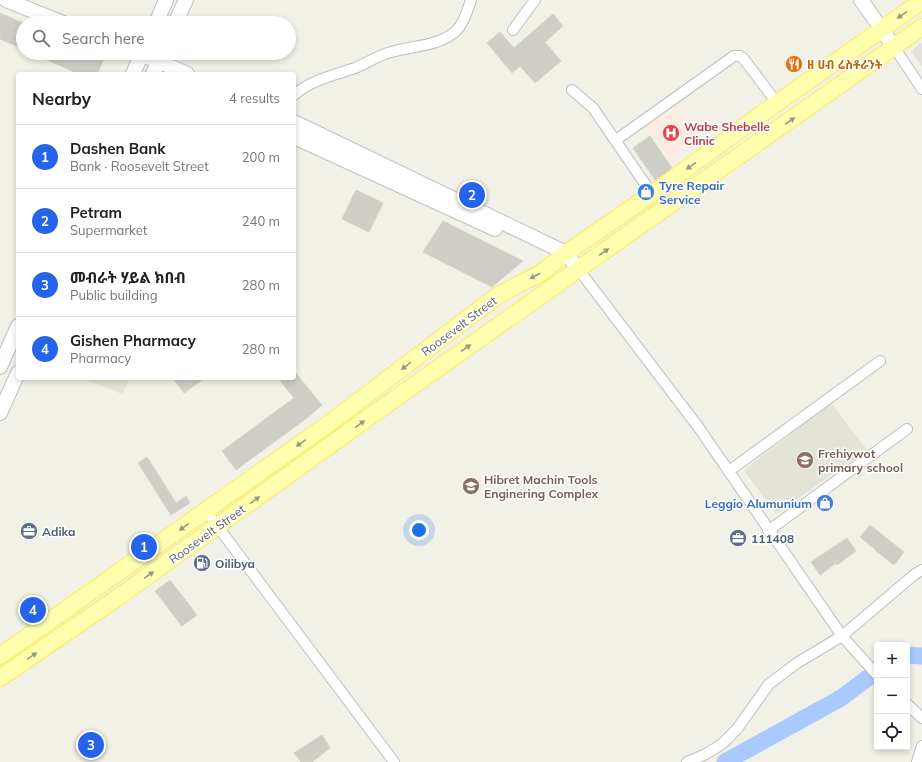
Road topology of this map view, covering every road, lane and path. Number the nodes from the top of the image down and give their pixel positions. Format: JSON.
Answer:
{"nodes":[{"id":1,"x":6,"y":0,"type":"edge"},
{"id":2,"x":166,"y":0,"type":"edge"},
{"id":3,"x":186,"y":0,"type":"edge"},
{"id":4,"x":472,"y":0,"type":"edge"},
{"id":5,"x":535,"y":0,"type":"edge"},
{"id":6,"x":862,"y":0,"type":"edge"},
{"id":7,"x":922,"y":1,"type":"edge"},
{"id":8,"x":46,"y":16,"type":"edge"},
{"id":9,"x":159,"y":16,"type":"edge"},
{"id":10,"x":179,"y":16,"type":"edge"},
{"id":11,"x":922,"y":27,"type":"edge"},
{"id":12,"x":513,"y":30,"type":"dead end"},
{"id":13,"x":882,"y":30,"type":"junction"},
{"id":14,"x":894,"y":47,"type":"junction"},
{"id":15,"x":138,"y":60,"type":"edge"},
{"id":16,"x":147,"y":60,"type":"edge"},
{"id":17,"x":156,"y":67,"type":"edge"},
{"id":18,"x":134,"y":72,"type":"edge"},
{"id":19,"x":178,"y":72,"type":"edge"},
{"id":20,"x":922,"y":89,"type":"edge"},
{"id":21,"x":572,"y":90,"type":"dead end"},
{"id":22,"x":296,"y":93,"type":"edge"},
{"id":23,"x":777,"y":103,"type":"junction"},
{"id":24,"x":296,"y":123,"type":"edge"},
{"id":25,"x":296,"y":138,"type":"edge"},
{"id":26,"x":616,"y":140,"type":"junction"},
{"id":27,"x":716,"y":148,"type":"junction"},
{"id":28,"x":727,"y":165,"type":"junction"},
{"id":29,"x":652,"y":194,"type":"junction"},
{"id":30,"x":563,"y":256,"type":"junction"},
{"id":31,"x":575,"y":272,"type":"junction"},
{"id":32,"x":16,"y":331,"type":"edge"},
{"id":33,"x":880,"y":361,"type":"dead end"},
{"id":34,"x":0,"y":367,"type":"edge"},
{"id":35,"x":16,"y":375,"type":"edge"},
{"id":36,"x":5,"y":386,"type":"edge"},
{"id":37,"x":0,"y":413,"type":"edge"},
{"id":38,"x":907,"y":428,"type":"dead end"},
{"id":39,"x":729,"y":471,"type":"junction"},
{"id":40,"x":206,"y":510,"type":"junction"},
{"id":41,"x":219,"y":526,"type":"junction"},
{"id":42,"x":768,"y":531,"type":"junction"},
{"id":43,"x":922,"y":570,"type":"edge"},
{"id":44,"x":106,"y":582,"type":"junction"},
{"id":45,"x":117,"y":598,"type":"junction"},
{"id":46,"x":842,"y":636,"type":"junction"},
{"id":47,"x":0,"y":656,"type":"edge"},
{"id":48,"x":874,"y":672,"type":"edge"},
{"id":49,"x":0,"y":678,"type":"edge"},
{"id":50,"x":910,"y":707,"type":"edge"},
{"id":51,"x":922,"y":718,"type":"edge"},
{"id":52,"x":922,"y":746,"type":"edge"},
{"id":53,"x":394,"y":762,"type":"edge"},
{"id":54,"x":687,"y":762,"type":"edge"},
{"id":55,"x":917,"y":762,"type":"edge"}],
"edges":[{"from":1,"to":8,"type":"street"},
{"from":2,"to":9,"type":"street"},
{"from":3,"to":10,"type":"street"},
{"from":4,"to":22,"type":"street"},
{"from":5,"to":12,"type":"street"},
{"from":6,"to":13,"type":"street"},
{"from":7,"to":13,"type":"main road","name":"Roosevelt Street","one_way":true},
{"from":11,"to":14,"type":"main road","name":"Roosevelt Street"},
{"from":13,"to":14,"type":"street"},
{"from":13,"to":23,"type":"main road","name":"Roosevelt Street"},
{"from":14,"to":20,"type":"street"},
{"from":28,"to":14,"type":"main road","name":"Roosevelt Street","one_way":true},
{"from":15,"to":18,"type":"street"},
{"from":16,"to":17,"type":"street"},
{"from":17,"to":19,"type":"street"},
{"from":21,"to":26,"type":"street"},
{"from":23,"to":26,"type":"street"},
{"from":23,"to":27,"type":"main road","name":"Roosevelt Street"},
{"from":24,"to":30,"type":"street"},
{"from":25,"to":30,"type":"street"},
{"from":26,"to":29,"type":"street"},
{"from":27,"to":28,"type":"main road"},
{"from":27,"to":29,"type":"main road","name":"Roosevelt Street","one_way":true},
{"from":31,"to":28,"type":"main road","name":"Roosevelt Street","one_way":true},
{"from":29,"to":30,"type":"main road","name":"Roosevelt Street"},
{"from":30,"to":31,"type":"street"},
{"from":30,"to":40,"type":"main road","name":"Roosevelt Street","one_way":true},
{"from":31,"to":39,"type":"street"},
{"from":41,"to":31,"type":"main road","name":"Roosevelt Street","one_way":true},
{"from":32,"to":34,"type":"street"},
{"from":33,"to":39,"type":"street"},
{"from":35,"to":36,"type":"street"},
{"from":36,"to":37,"type":"street"},
{"from":38,"to":42,"type":"street"},
{"from":39,"to":42,"type":"street"},
{"from":40,"to":41,"type":"street"},
{"from":40,"to":44,"type":"main road","name":"Roosevelt Street","one_way":true},
{"from":45,"to":41,"type":"main road","name":"Roosevelt Street","one_way":true},
{"from":41,"to":53,"type":"street"},
{"from":42,"to":46,"type":"street"},
{"from":43,"to":46,"type":"street"},
{"from":44,"to":45,"type":"main road"},
{"from":44,"to":47,"type":"main road","name":"Roosevelt Street"},
{"from":49,"to":45,"type":"main road","name":"Roosevelt Street","one_way":true},
{"from":46,"to":48,"type":"street"},
{"from":46,"to":54,"type":"street"},
{"from":50,"to":51,"type":"street"},
{"from":52,"to":55,"type":"street"}]}
